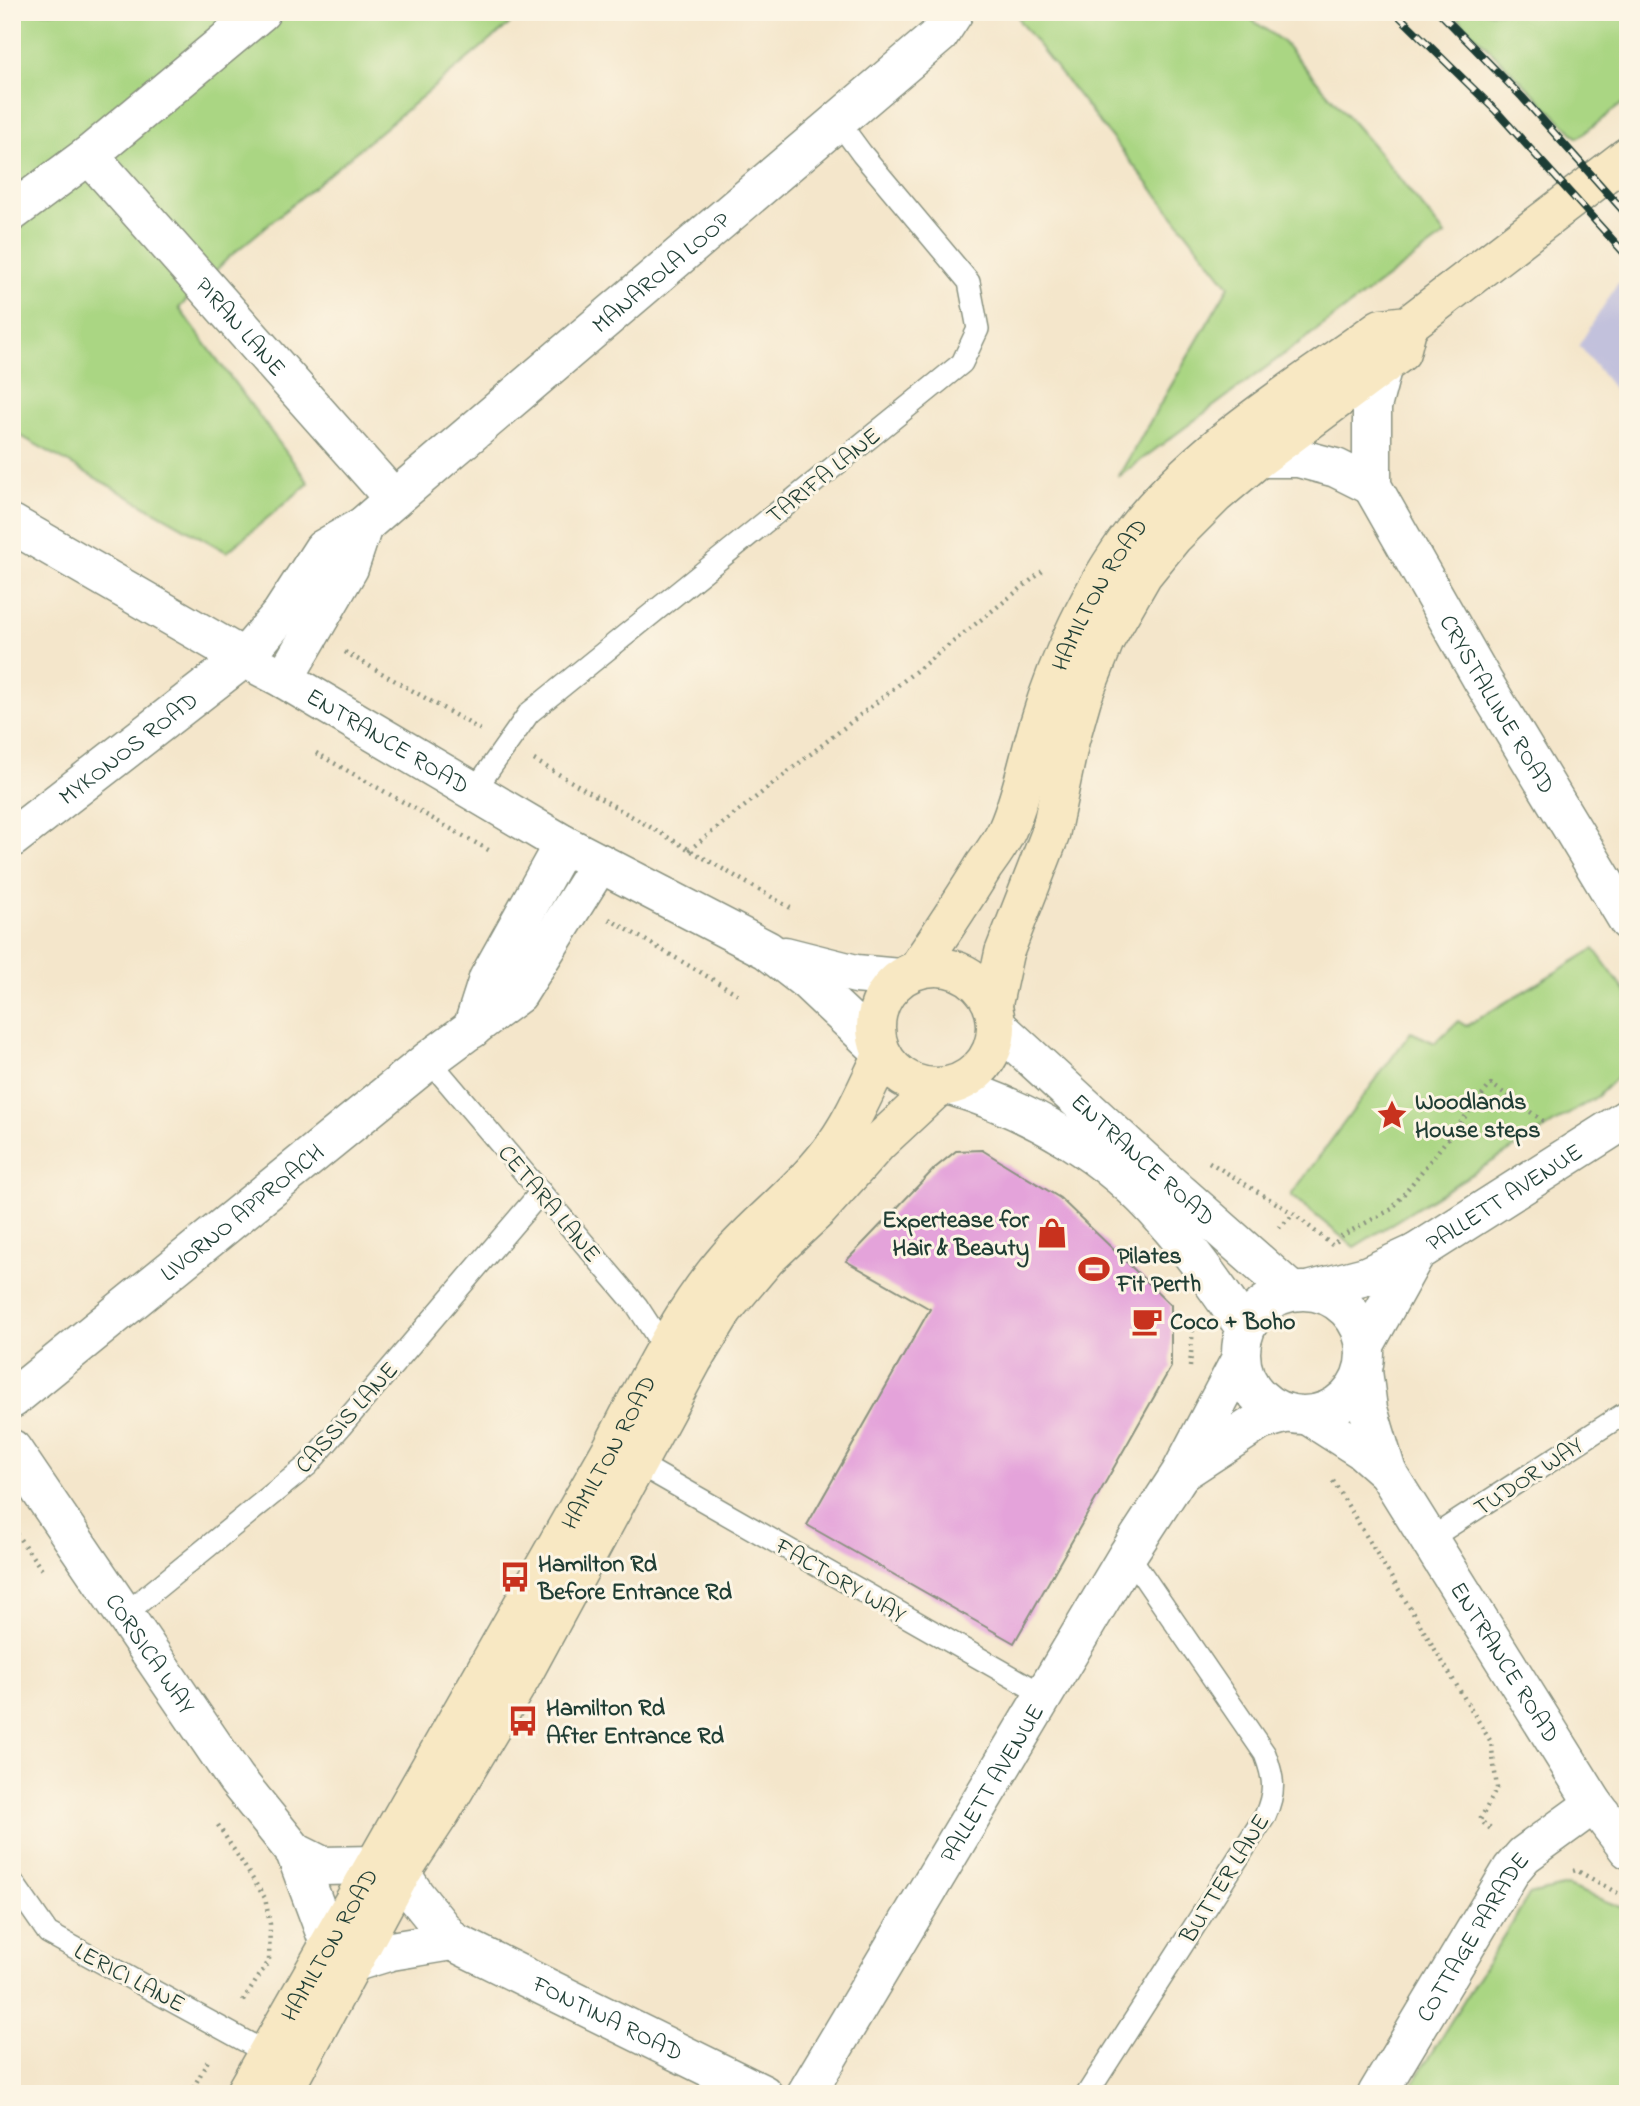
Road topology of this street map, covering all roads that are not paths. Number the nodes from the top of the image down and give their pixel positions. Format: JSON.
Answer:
{"nodes":[{"id":1,"x":261,"y":12,"type":"edge"},
{"id":2,"x":954,"y":12,"type":"edge"},
{"id":3,"x":837,"y":120,"type":"junction"},
{"id":4,"x":89,"y":155,"type":"junction"},
{"id":5,"x":1628,"y":156,"type":"edge"},
{"id":6,"x":12,"y":212,"type":"edge"},
{"id":7,"x":1408,"y":325,"type":"junction"},
{"id":8,"x":1383,"y":365,"type":"junction"},
{"id":9,"x":1259,"y":458,"type":"junction"},
{"id":10,"x":1372,"y":486,"type":"junction"},
{"id":11,"x":394,"y":499,"type":"junction"},
{"id":12,"x":12,"y":524,"type":"edge"},
{"id":13,"x":363,"y":526,"type":"junction"},
{"id":14,"x":244,"y":658,"type":"junction"},
{"id":15,"x":284,"y":679,"type":"junction"},
{"id":16,"x":474,"y":791,"type":"junction"},
{"id":17,"x":12,"y":838,"type":"edge"},
{"id":18,"x":563,"y":844,"type":"junction"},
{"id":19,"x":600,"y":863,"type":"junction"},
{"id":20,"x":1628,"y":921,"type":"edge"},
{"id":21,"x":767,"y":950,"type":"junction"},
{"id":22,"x":908,"y":973,"type":"junction"},
{"id":23,"x":995,"y":1015,"type":"junction"},
{"id":24,"x":472,"y":1029,"type":"junction"},
{"id":25,"x":881,"y":1052,"type":"junction"},
{"id":26,"x":429,"y":1060,"type":"junction"},
{"id":27,"x":944,"y":1087,"type":"junction"},
{"id":28,"x":1628,"y":1118,"type":"edge"},
{"id":29,"x":541,"y":1192,"type":"junction"},
{"id":30,"x":1416,"y":1252,"type":"junction"},
{"id":31,"x":1301,"y":1291,"type":"junction"},
{"id":32,"x":1243,"y":1343,"type":"junction"},
{"id":33,"x":665,"y":1349,"type":"junction"},
{"id":34,"x":1364,"y":1357,"type":"junction"},
{"id":35,"x":12,"y":1399,"type":"edge"},
{"id":36,"x":1628,"y":1411,"type":"edge"},
{"id":37,"x":1299,"y":1414,"type":"junction"},
{"id":38,"x":12,"y":1449,"type":"edge"},
{"id":39,"x":639,"y":1464,"type":"junction"},
{"id":40,"x":1387,"y":1472,"type":"junction"},
{"id":41,"x":1180,"y":1474,"type":"junction"},
{"id":42,"x":1429,"y":1540,"type":"junction"},
{"id":43,"x":1128,"y":1554,"type":"junction"},
{"id":44,"x":124,"y":1615,"type":"junction"},
{"id":45,"x":1044,"y":1695,"type":"junction"},
{"id":46,"x":1594,"y":1804,"type":"junction"},
{"id":47,"x":1628,"y":1849,"type":"edge"},
{"id":48,"x":295,"y":1852,"type":"junction"},
{"id":49,"x":388,"y":1869,"type":"junction"},
{"id":50,"x":12,"y":1881,"type":"edge"},
{"id":51,"x":452,"y":1941,"type":"junction"},
{"id":52,"x":341,"y":1954,"type":"junction"},
{"id":53,"x":267,"y":2053,"type":"junction"},
{"id":54,"x":244,"y":2094,"type":"edge"},
{"id":55,"x":282,"y":2094,"type":"edge"},
{"id":56,"x":763,"y":2094,"type":"edge"},
{"id":57,"x":806,"y":2094,"type":"edge"},
{"id":58,"x":1087,"y":2094,"type":"edge"},
{"id":59,"x":1377,"y":2094,"type":"edge"}],
"edges":[{"from":1,"to":4,"type":"street"},
{"from":2,"to":3,"type":"street","name":"MANAROLA LOOP"},
{"from":3,"to":11,"type":"street","name":"MANAROLA LOOP"},
{"from":3,"to":16,"type":"lane","name":"TARIFA LANE"},
{"from":4,"to":6,"type":"street"},
{"from":4,"to":11,"type":"street","name":"PIRAN LANE"},
{"from":5,"to":7,"type":"main road","name":"HAMILTON ROAD"},
{"from":7,"to":8,"type":"main road","name":"HAMILTON ROAD"},
{"from":7,"to":22,"type":"main road","name":"HAMILTON ROAD"},
{"from":8,"to":9,"type":"main road","name":"HAMILTON ROAD"},
{"from":8,"to":10,"type":"street","name":"CRYSTALLINE ROAD"},
{"from":9,"to":10,"type":"street"},
{"from":9,"to":23,"type":"main road","name":"HAMILTON ROAD"},
{"from":10,"to":20,"type":"street","name":"CRYSTALLINE ROAD"},
{"from":11,"to":13,"type":"street","name":"MANAROLA LOOP"},
{"from":12,"to":14,"type":"street","name":"ENTRANCE ROAD"},
{"from":13,"to":14,"type":"street","name":"MANAROLA LOOP"},
{"from":13,"to":15,"type":"street"},
{"from":14,"to":15,"type":"street","name":"ENTRANCE ROAD"},
{"from":14,"to":17,"type":"street","name":"MYKONOS ROAD"},
{"from":15,"to":16,"type":"street","name":"ENTRANCE ROAD"},
{"from":16,"to":18,"type":"street","name":"ENTRANCE ROAD"},
{"from":18,"to":19,"type":"street","name":"ENTRANCE ROAD"},
{"from":18,"to":24,"type":"street"},
{"from":19,"to":21,"type":"street","name":"ENTRANCE ROAD"},
{"from":19,"to":24,"type":"street","name":"LIVORNO APPROACH"},
{"from":21,"to":22,"type":"street","name":"ENTRANCE ROAD"},
{"from":21,"to":25,"type":"street","name":"ENTRANCE ROAD"},
{"from":22,"to":23,"type":"main road"},
{"from":22,"to":25,"type":"main road"},
{"from":23,"to":27,"type":"main road"},
{"from":23,"to":31,"type":"street","name":"ENTRANCE ROAD"},
{"from":24,"to":26,"type":"street","name":"LIVORNO APPROACH"},
{"from":25,"to":27,"type":"main road"},
{"from":25,"to":33,"type":"main road","name":"HAMILTON ROAD"},
{"from":26,"to":29,"type":"lane","name":"CETARA LANE"},
{"from":26,"to":35,"type":"street","name":"LIVORNO APPROACH"},
{"from":27,"to":32,"type":"street","name":"ENTRANCE ROAD"},
{"from":27,"to":39,"type":"main road","name":"HAMILTON ROAD"},
{"from":28,"to":30,"type":"street","name":"PALLETT AVENUE"},
{"from":29,"to":33,"type":"lane","name":"CETARA LANE"},
{"from":29,"to":44,"type":"lane","name":"CASSIS LANE"},
{"from":30,"to":31,"type":"street","name":"PALLETT AVENUE"},
{"from":30,"to":34,"type":"street","name":"PALLETT AVENUE"},
{"from":31,"to":32,"type":"street"},
{"from":31,"to":34,"type":"street"},
{"from":32,"to":37,"type":"street"},
{"from":32,"to":41,"type":"street","name":"PALLETT AVENUE"},
{"from":33,"to":49,"type":"main road","name":"HAMILTON ROAD"},
{"from":34,"to":37,"type":"street"},
{"from":34,"to":40,"type":"street","name":"ENTRANCE ROAD"},
{"from":36,"to":42,"type":"lane","name":"TUDOR WAY"},
{"from":37,"to":40,"type":"street","name":"ENTRANCE ROAD"},
{"from":37,"to":41,"type":"street","name":"PALLETT AVENUE"},
{"from":38,"to":44,"type":"street","name":"CORSICA WAY"},
{"from":39,"to":45,"type":"lane","name":"FACTORY WAY"},
{"from":39,"to":49,"type":"main road","name":"HAMILTON ROAD"},
{"from":40,"to":42,"type":"street","name":"ENTRANCE ROAD"},
{"from":41,"to":43,"type":"street","name":"PALLETT AVENUE"},
{"from":42,"to":46,"type":"street","name":"ENTRANCE ROAD"},
{"from":43,"to":45,"type":"street","name":"PALLETT AVENUE"},
{"from":43,"to":58,"type":"lane","name":"BUTTER LANE"},
{"from":44,"to":48,"type":"street","name":"CORSICA WAY"},
{"from":45,"to":57,"type":"street","name":"PALLETT AVENUE"},
{"from":46,"to":47,"type":"street","name":"ENTRANCE ROAD"},
{"from":46,"to":59,"type":"street","name":"COTTAGE PARADE"},
{"from":48,"to":49,"type":"street","name":"CORSICA WAY"},
{"from":48,"to":52,"type":"street","name":"CORSICA WAY"},
{"from":49,"to":51,"type":"street","name":"FONTINA ROAD"},
{"from":49,"to":52,"type":"main road","name":"HAMILTON ROAD"},
{"from":50,"to":53,"type":"lane","name":"LERICI LANE"},
{"from":51,"to":52,"type":"street"},
{"from":51,"to":56,"type":"street","name":"FONTINA ROAD"},
{"from":52,"to":53,"type":"main road","name":"HAMILTON ROAD"},
{"from":52,"to":55,"type":"main road","name":"HAMILTON ROAD"},
{"from":53,"to":54,"type":"main road","name":"HAMILTON ROAD"}]}
